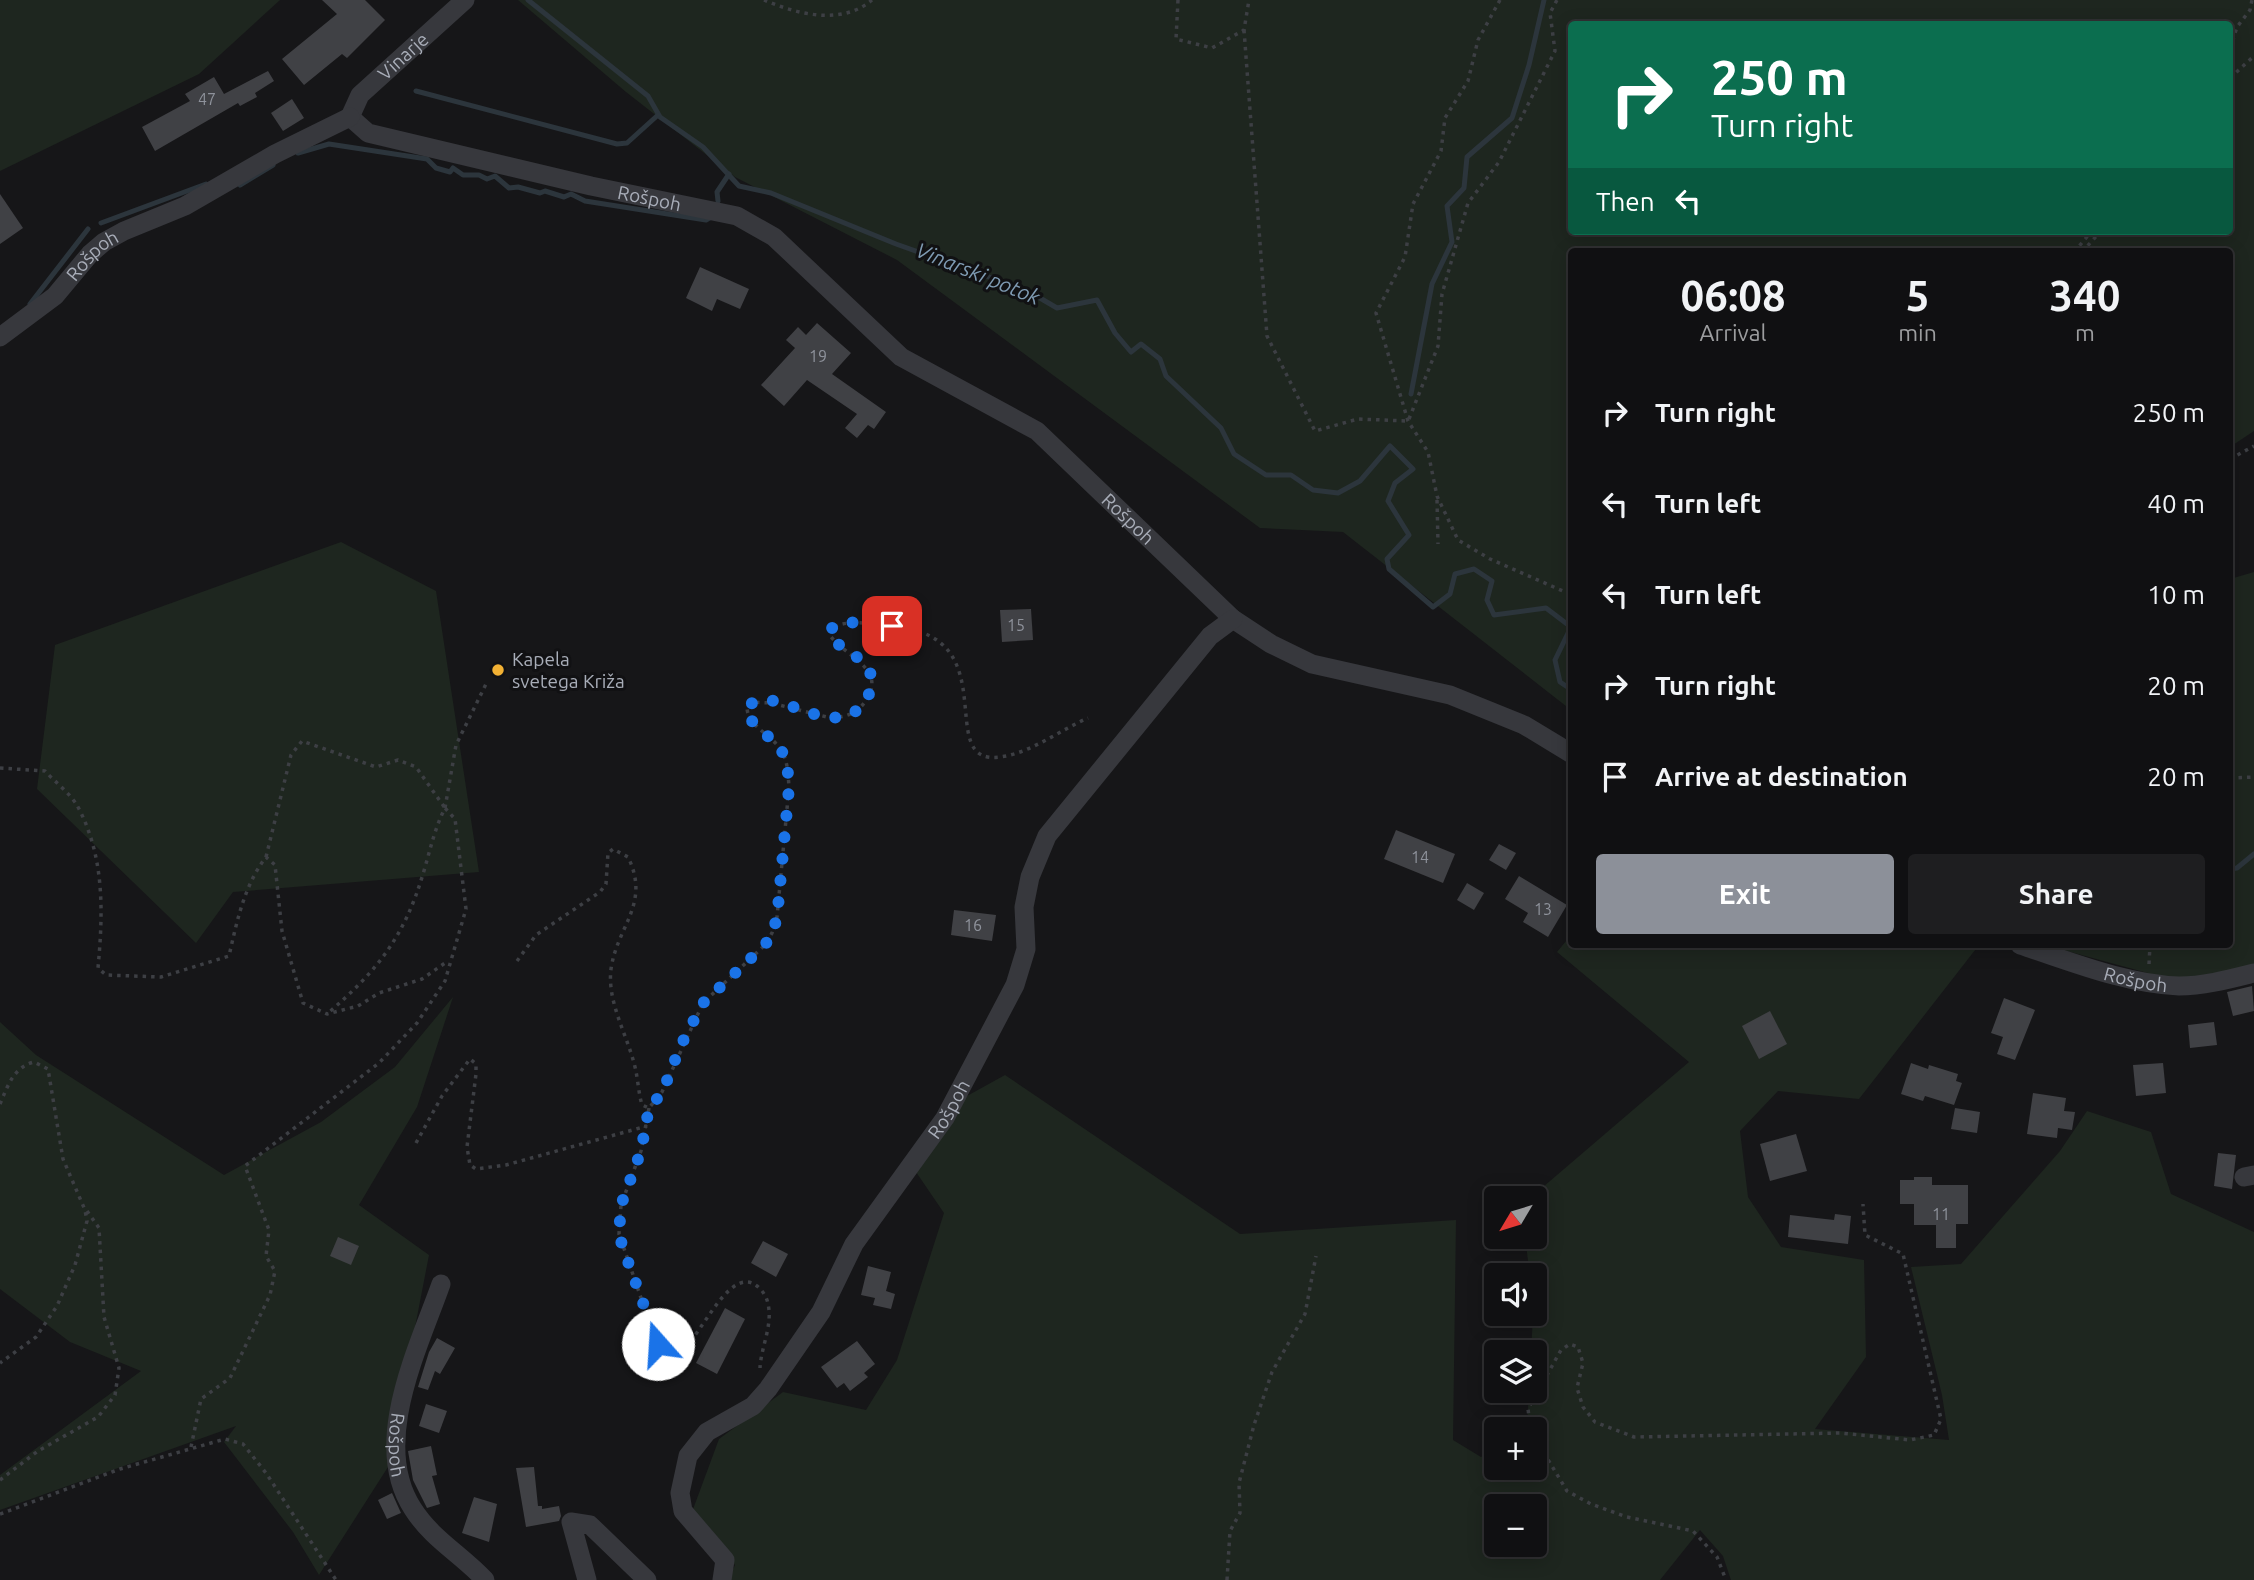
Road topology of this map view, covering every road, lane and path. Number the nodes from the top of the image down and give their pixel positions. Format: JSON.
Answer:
{"nodes":[{"id":1,"x":465,"y":0,"type":"edge"},
{"id":2,"x":765,"y":0,"type":"edge"},
{"id":3,"x":872,"y":0,"type":"edge"},
{"id":4,"x":1178,"y":0,"type":"edge"},
{"id":5,"x":1249,"y":0,"type":"edge"},
{"id":6,"x":1500,"y":0,"type":"edge"},
{"id":7,"x":1557,"y":0,"type":"edge"},
{"id":8,"x":2252,"y":0,"type":"edge"},
{"id":9,"x":1244,"y":30,"type":"junction"},
{"id":10,"x":2233,"y":40,"type":"edge"},
{"id":11,"x":2254,"y":56,"type":"edge"},
{"id":12,"x":2233,"y":75,"type":"edge"},
{"id":13,"x":351,"y":117,"type":"junction"},
{"id":14,"x":2097,"y":235,"type":"edge"},
{"id":15,"x":2086,"y":248,"type":"edge"},
{"id":16,"x":0,"y":337,"type":"edge"},
{"id":17,"x":1408,"y":421,"type":"junction"},
{"id":18,"x":2254,"y":446,"type":"edge"},
{"id":19,"x":2233,"y":456,"type":"edge"},
{"id":20,"x":1437,"y":496,"type":"junction"},
{"id":21,"x":1438,"y":544,"type":"dead end"},
{"id":22,"x":1568,"y":594,"type":"edge"},
{"id":23,"x":1233,"y":619,"type":"junction"},
{"id":24,"x":487,"y":682,"type":"dead end"},
{"id":25,"x":1088,"y":718,"type":"dead end"},
{"id":26,"x":1568,"y":752,"type":"edge"},
{"id":27,"x":0,"y":768,"type":"edge"},
{"id":28,"x":2254,"y":777,"type":"edge"},
{"id":29,"x":2233,"y":778,"type":"edge"},
{"id":30,"x":445,"y":808,"type":"junction"},
{"id":31,"x":266,"y":857,"type":"junction"},
{"id":32,"x":2029,"y":948,"type":"edge"},
{"id":33,"x":449,"y":960,"type":"junction"},
{"id":34,"x":517,"y":961,"type":"dead end"},
{"id":35,"x":2254,"y":973,"type":"edge"},
{"id":36,"x":327,"y":1014,"type":"junction"},
{"id":37,"x":0,"y":1104,"type":"edge"},
{"id":38,"x":649,"y":1108,"type":"junction"},
{"id":39,"x":647,"y":1126,"type":"junction"},
{"id":40,"x":416,"y":1143,"type":"dead end"},
{"id":41,"x":1863,"y":1204,"type":"dead end"},
{"id":42,"x":85,"y":1210,"type":"junction"},
{"id":43,"x":1317,"y":1256,"type":"dead end"},
{"id":44,"x":441,"y":1284,"type":"dead end"},
{"id":45,"x":0,"y":1363,"type":"edge"},
{"id":46,"x":768,"y":1389,"type":"junction"},
{"id":47,"x":1529,"y":1417,"type":"edge"},
{"id":48,"x":191,"y":1447,"type":"junction"},
{"id":49,"x":1547,"y":1458,"type":"edge"},
{"id":50,"x":0,"y":1480,"type":"edge"},
{"id":51,"x":0,"y":1514,"type":"edge"},
{"id":52,"x":336,"y":1580,"type":"edge"},
{"id":53,"x":485,"y":1580,"type":"edge"},
{"id":54,"x":587,"y":1580,"type":"edge"},
{"id":55,"x":647,"y":1580,"type":"edge"},
{"id":56,"x":722,"y":1580,"type":"edge"},
{"id":57,"x":1227,"y":1580,"type":"edge"},
{"id":58,"x":1726,"y":1580,"type":"edge"}],
"edges":[{"from":1,"to":13,"type":"street","name":"Vinarje"},
{"from":2,"to":3,"type":"path"},
{"from":4,"to":9,"type":"path"},
{"from":5,"to":9,"type":"path"},
{"from":6,"to":17,"type":"path"},
{"from":7,"to":17,"type":"path"},
{"from":8,"to":10,"type":"path"},
{"from":9,"to":17,"type":"path"},
{"from":11,"to":12,"type":"path"},
{"from":13,"to":16,"type":"street","name":"Rošpoh"},
{"from":13,"to":23,"type":"street","name":"Rošpoh"},
{"from":14,"to":15,"type":"path"},
{"from":17,"to":20,"type":"path"},
{"from":18,"to":19,"type":"path"},
{"from":20,"to":21,"type":"path"},
{"from":20,"to":22,"type":"path"},
{"from":23,"to":26,"type":"street","name":"Rošpoh"},
{"from":23,"to":46,"type":"street","name":"Rošpoh"},
{"from":24,"to":30,"type":"path"},
{"from":25,"to":38,"type":"path"},
{"from":27,"to":31,"type":"path"},
{"from":28,"to":29,"type":"path"},
{"from":30,"to":31,"type":"path"},
{"from":30,"to":33,"type":"path"},
{"from":30,"to":36,"type":"path"},
{"from":31,"to":36,"type":"path"},
{"from":32,"to":35,"type":"street","name":"Rošpoh"},
{"from":33,"to":36,"type":"path"},
{"from":33,"to":48,"type":"path"},
{"from":34,"to":38,"type":"path"},
{"from":37,"to":42,"type":"path"},
{"from":38,"to":39,"type":"path"},
{"from":39,"to":40,"type":"path"},
{"from":39,"to":46,"type":"path"},
{"from":41,"to":47,"type":"path"},
{"from":42,"to":45,"type":"path"},
{"from":42,"to":50,"type":"path"},
{"from":43,"to":57,"type":"path"},
{"from":44,"to":53,"type":"street","name":"Rošpoh"},
{"from":46,"to":56,"type":"street","name":"Rošpoh"},
{"from":48,"to":51,"type":"path"},
{"from":48,"to":52,"type":"path"},
{"from":49,"to":58,"type":"path"},
{"from":54,"to":55,"type":"street"}]}
